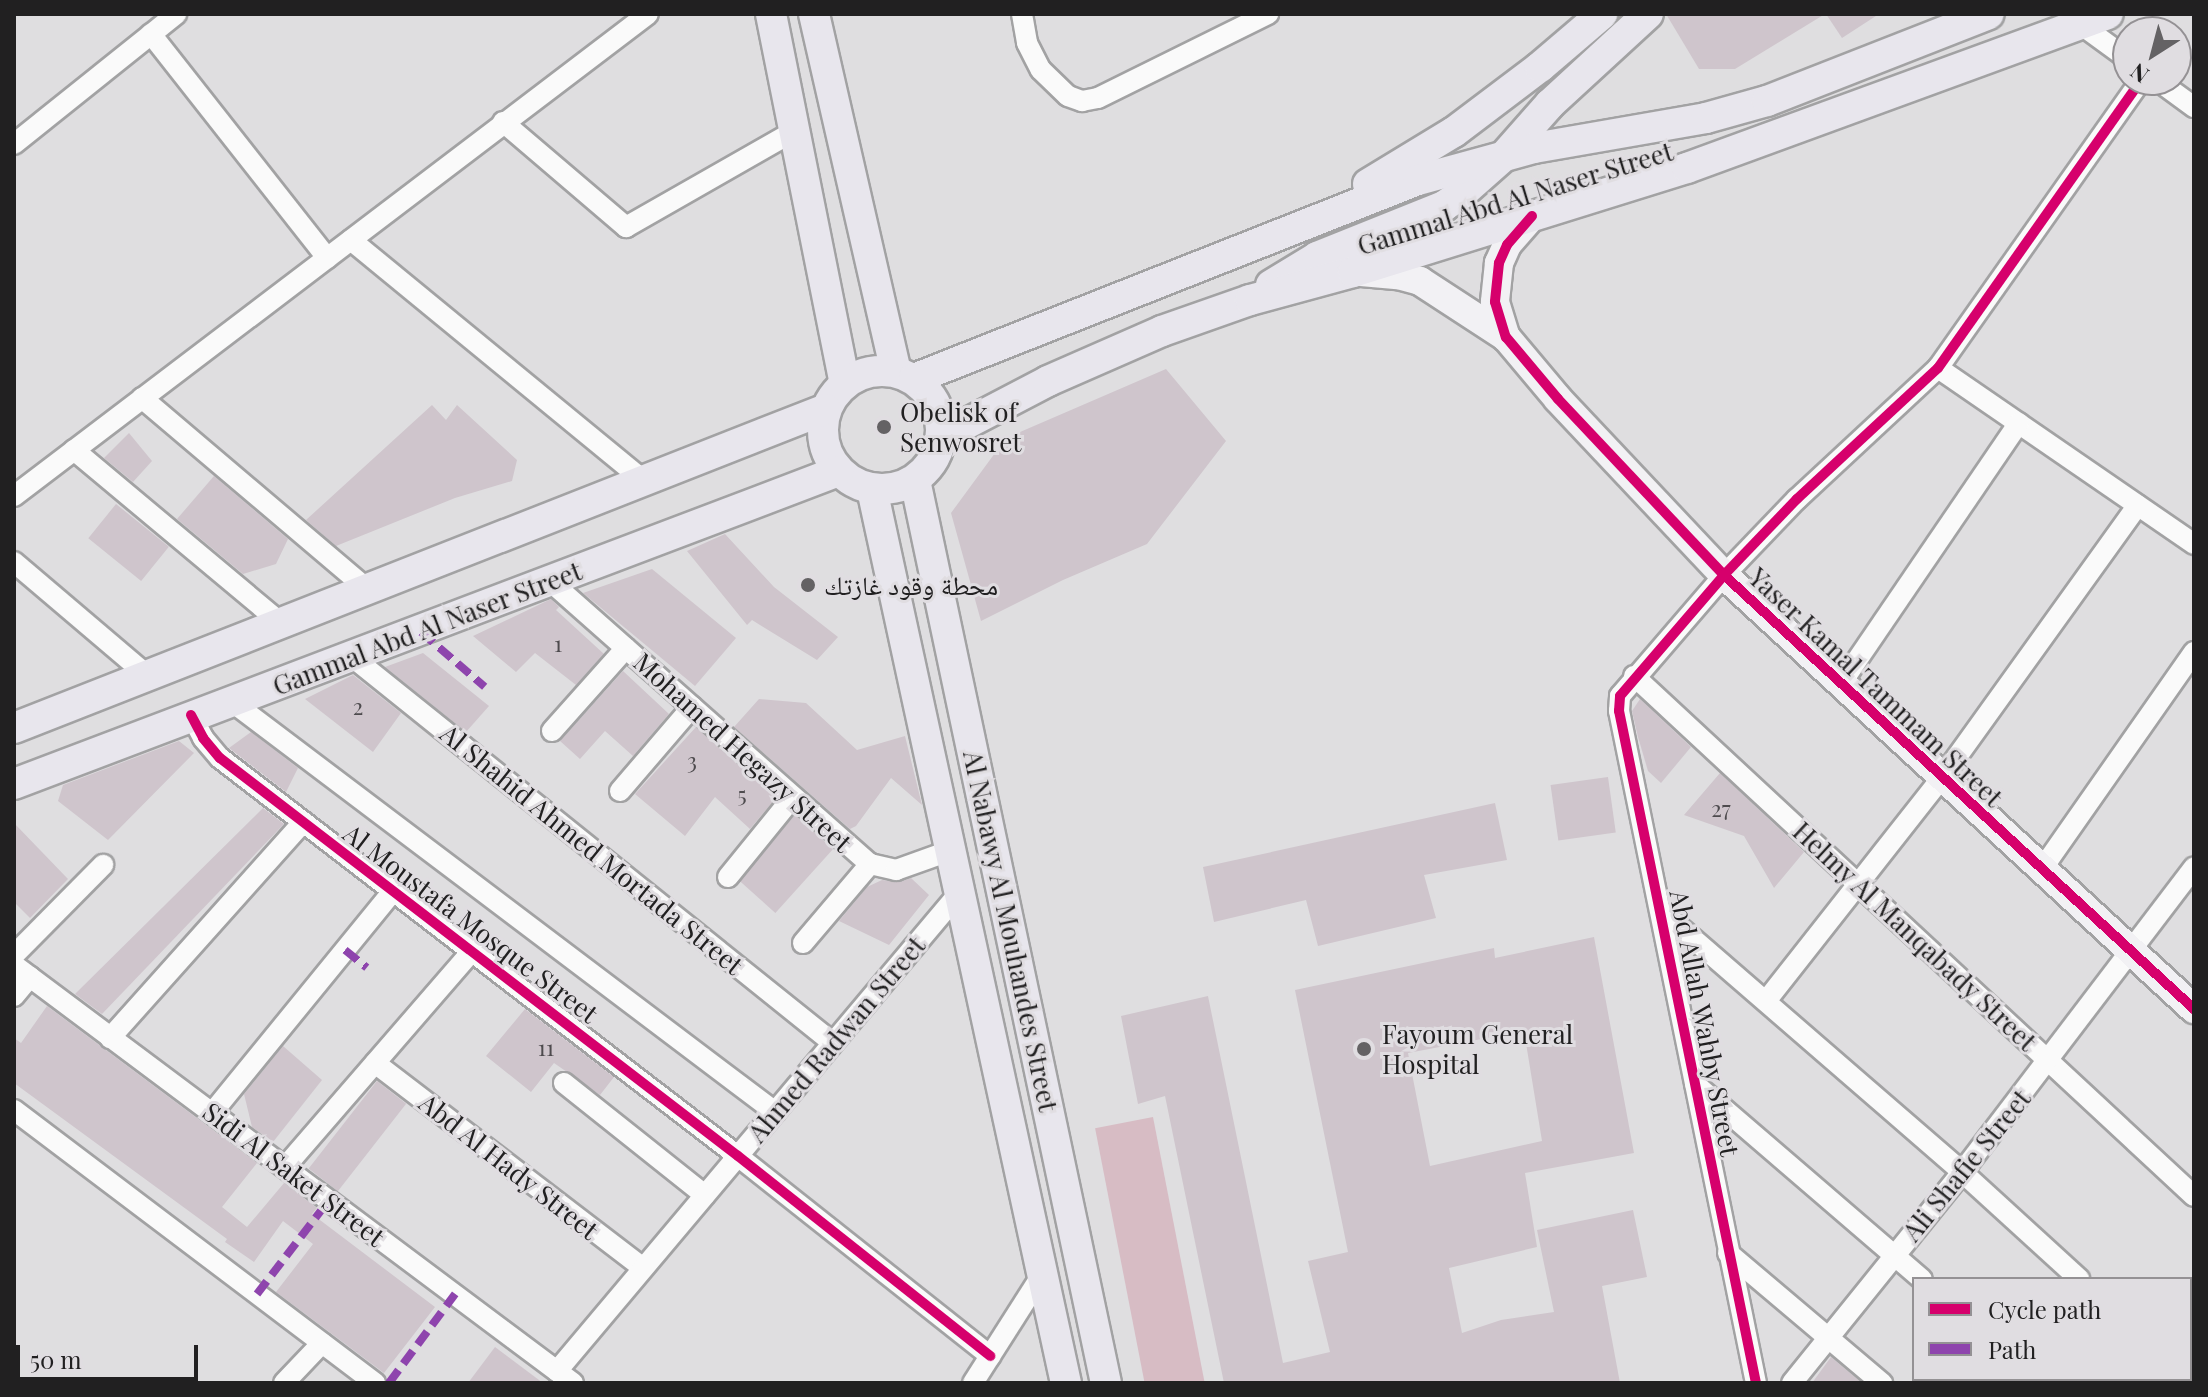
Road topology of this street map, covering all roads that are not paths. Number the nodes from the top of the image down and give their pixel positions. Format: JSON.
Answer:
{"nodes":[{"id":1,"x":176,"y":14,"type":"edge"},
{"id":2,"x":648,"y":14,"type":"edge"},
{"id":3,"x":771,"y":14,"type":"edge"},
{"id":4,"x":814,"y":14,"type":"edge"},
{"id":5,"x":1022,"y":14,"type":"edge"},
{"id":6,"x":1268,"y":14,"type":"edge"},
{"id":7,"x":1602,"y":14,"type":"edge"},
{"id":8,"x":1648,"y":14,"type":"edge"},
{"id":9,"x":1989,"y":14,"type":"edge"},
{"id":10,"x":2094,"y":19,"type":"edge"},
{"id":11,"x":151,"y":34,"type":"junction"},
{"id":12,"x":2112,"y":40,"type":"edge"},
{"id":13,"x":2130,"y":96,"type":"edge"},
{"id":14,"x":503,"y":122,"type":"junction"},
{"id":15,"x":796,"y":130,"type":"junction"},
{"id":16,"x":14,"y":144,"type":"edge"},
{"id":17,"x":1505,"y":155,"type":"junction"},
{"id":18,"x":1532,"y":216,"type":"junction"},
{"id":19,"x":1285,"y":233,"type":"junction"},
{"id":20,"x":351,"y":240,"type":"junction"},
{"id":21,"x":327,"y":258,"type":"junction"},
{"id":22,"x":1353,"y":272,"type":"junction"},
{"id":23,"x":1144,"y":289,"type":"junction"},
{"id":24,"x":1250,"y":300,"type":"junction"},
{"id":25,"x":1162,"y":331,"type":"junction"},
{"id":26,"x":1506,"y":337,"type":"junction"},
{"id":27,"x":1938,"y":368,"type":"junction"},
{"id":28,"x":905,"y":375,"type":"junction"},
{"id":29,"x":845,"y":383,"type":"junction"},
{"id":30,"x":142,"y":398,"type":"junction"},
{"id":31,"x":826,"y":409,"type":"junction"},
{"id":32,"x":2019,"y":423,"type":"junction"},
{"id":33,"x":941,"y":437,"type":"junction"},
{"id":34,"x":74,"y":450,"type":"junction"},
{"id":35,"x":839,"y":471,"type":"junction"},
{"id":36,"x":915,"y":480,"type":"junction"},
{"id":37,"x":644,"y":481,"type":"junction"},
{"id":38,"x":872,"y":489,"type":"junction"},
{"id":39,"x":14,"y":496,"type":"edge"},
{"id":40,"x":2138,"y":505,"type":"junction"},
{"id":41,"x":2194,"y":544,"type":"edge"},
{"id":42,"x":14,"y":562,"type":"edge"},
{"id":43,"x":1724,"y":575,"type":"junction"},
{"id":44,"x":551,"y":582,"type":"junction"},
{"id":45,"x":367,"y":589,"type":"junction"},
{"id":46,"x":281,"y":623,"type":"junction"},
{"id":47,"x":626,"y":648,"type":"junction"},
{"id":48,"x":2194,"y":652,"type":"edge"},
{"id":49,"x":351,"y":656,"type":"junction"},
{"id":50,"x":147,"y":675,"type":"junction"},
{"id":51,"x":1634,"y":676,"type":"junction"},
{"id":52,"x":1840,"y":685,"type":"junction"},
{"id":53,"x":231,"y":701,"type":"junction"},
{"id":54,"x":692,"y":707,"type":"junction"},
{"id":55,"x":191,"y":715,"type":"junction"},
{"id":56,"x":14,"y":728,"type":"edge"},
{"id":57,"x":552,"y":731,"type":"dead end"},
{"id":58,"x":1941,"y":779,"type":"junction"},
{"id":59,"x":14,"y":784,"type":"edge"},
{"id":60,"x":620,"y":791,"type":"dead end"},
{"id":61,"x":793,"y":797,"type":"junction"},
{"id":62,"x":303,"y":822,"type":"junction"},
{"id":63,"x":952,"y":850,"type":"junction"},
{"id":64,"x":870,"y":864,"type":"junction"},
{"id":65,"x":103,"y":865,"type":"dead end"},
{"id":66,"x":2194,"y":867,"type":"edge"},
{"id":67,"x":2042,"y":869,"type":"junction"},
{"id":68,"x":728,"y":877,"type":"dead end"},
{"id":69,"x":1859,"y":884,"type":"junction"},
{"id":70,"x":393,"y":891,"type":"junction"},
{"id":71,"x":960,"y":892,"type":"junction"},
{"id":72,"x":1661,"y":911,"type":"junction"},
{"id":73,"x":803,"y":943,"type":"dead end"},
{"id":74,"x":2130,"y":949,"type":"junction"},
{"id":75,"x":472,"y":951,"type":"junction"},
{"id":76,"x":14,"y":955,"type":"edge"},
{"id":77,"x":22,"y":971,"type":"edge"},
{"id":78,"x":1024,"y":992,"type":"junction"},
{"id":79,"x":984,"y":995,"type":"junction"},
{"id":80,"x":14,"y":996,"type":"edge"},
{"id":81,"x":1766,"y":1001,"type":"junction"},
{"id":82,"x":2194,"y":1009,"type":"edge"},
{"id":83,"x":110,"y":1038,"type":"junction"},
{"id":84,"x":833,"y":1043,"type":"junction"},
{"id":85,"x":2049,"y":1060,"type":"junction"},
{"id":86,"x":375,"y":1063,"type":"junction"},
{"id":87,"x":564,"y":1083,"type":"dead end"},
{"id":88,"x":1695,"y":1084,"type":"junction"},
{"id":89,"x":14,"y":1110,"type":"edge"},
{"id":90,"x":775,"y":1112,"type":"junction"},
{"id":91,"x":212,"y":1113,"type":"junction"},
{"id":92,"x":738,"y":1156,"type":"junction"},
{"id":93,"x":285,"y":1167,"type":"junction"},
{"id":94,"x":1962,"y":1172,"type":"junction"},
{"id":95,"x":705,"y":1195,"type":"junction"},
{"id":96,"x":2194,"y":1196,"type":"edge"},
{"id":97,"x":1728,"y":1253,"type":"junction"},
{"id":98,"x":1894,"y":1255,"type":"junction"},
{"id":99,"x":643,"y":1268,"type":"junction"},
{"id":100,"x":1043,"y":1273,"type":"junction"},
{"id":101,"x":1920,"y":1277,"type":"edge"},
{"id":102,"x":2077,"y":1277,"type":"edge"},
{"id":103,"x":1828,"y":1337,"type":"junction"},
{"id":104,"x":322,"y":1343,"type":"junction"},
{"id":105,"x":990,"y":1356,"type":"junction"},
{"id":106,"x":565,"y":1377,"type":"edge"},
{"id":107,"x":284,"y":1383,"type":"edge"},
{"id":108,"x":375,"y":1383,"type":"edge"},
{"id":109,"x":973,"y":1383,"type":"edge"},
{"id":110,"x":1066,"y":1383,"type":"edge"},
{"id":111,"x":1106,"y":1383,"type":"edge"},
{"id":112,"x":1756,"y":1383,"type":"edge"},
{"id":113,"x":1792,"y":1383,"type":"edge"},
{"id":114,"x":1882,"y":1383,"type":"edge"}],
"edges":[{"from":1,"to":11,"type":"street"},
{"from":2,"to":14,"type":"street"},
{"from":3,"to":15,"type":"main road"},
{"from":4,"to":28,"type":"main road"},
{"from":5,"to":6,"type":"street"},
{"from":7,"to":19,"type":"main road"},
{"from":8,"to":17,"type":"main road"},
{"from":9,"to":17,"type":"main road","name":"Gammal Abd Al Naser Street"},
{"from":10,"to":12,"type":"street"},
{"from":10,"to":18,"type":"main road","name":"Gammal Abd Al Naser Street"},
{"from":11,"to":16,"type":"street"},
{"from":11,"to":21,"type":"street"},
{"from":13,"to":27,"type":"street","name":"Abd Allah Wahby Street"},
{"from":14,"to":15,"type":"street"},
{"from":14,"to":20,"type":"street"},
{"from":15,"to":29,"type":"main road"},
{"from":17,"to":19,"type":"main road","name":"Gammal Abd Al Naser Street"},
{"from":17,"to":24,"type":"main road"},
{"from":18,"to":22,"type":"main road","name":"Gammal Abd Al Naser Street"},
{"from":18,"to":26,"type":"street","name":"Yaser Kamal Tammam Street"},
{"from":19,"to":23,"type":"main road","name":"Gammal Abd Al Naser Street"},
{"from":20,"to":21,"type":"street"},
{"from":20,"to":37,"type":"street"},
{"from":21,"to":30,"type":"street"},
{"from":22,"to":24,"type":"main road","name":"Gammal Abd Al Naser Street"},
{"from":22,"to":26,"type":"street","name":"Yaser Kamal Tammam Street"},
{"from":23,"to":25,"type":"main road"},
{"from":23,"to":28,"type":"main road","name":"Gammal Abd Al Naser Street"},
{"from":24,"to":25,"type":"main road","name":"Gammal Abd Al Naser Street"},
{"from":25,"to":33,"type":"main road","name":"Gammal Abd Al Naser Street"},
{"from":26,"to":43,"type":"street","name":"Yaser Kamal Tammam Street"},
{"from":27,"to":32,"type":"street"},
{"from":27,"to":43,"type":"street","name":"Abd Allah Wahby Street"},
{"from":28,"to":29,"type":"main road"},
{"from":28,"to":33,"type":"main road"},
{"from":29,"to":31,"type":"main road"},
{"from":30,"to":34,"type":"street"},
{"from":30,"to":45,"type":"street"},
{"from":31,"to":35,"type":"main road"},
{"from":31,"to":37,"type":"main road"},
{"from":32,"to":40,"type":"street"},
{"from":32,"to":52,"type":"street"},
{"from":33,"to":36,"type":"main road"},
{"from":34,"to":39,"type":"street"},
{"from":34,"to":46,"type":"street"},
{"from":35,"to":38,"type":"main road"},
{"from":35,"to":44,"type":"main road","name":"Gammal Abd Al Naser Street"},
{"from":36,"to":38,"type":"main road"},
{"from":36,"to":78,"type":"main road","name":"Al Nabawy Al Mouhandes Street"},
{"from":37,"to":45,"type":"main road"},
{"from":38,"to":63,"type":"main road","name":"Al Nabawy Al Mouhandes Street"},
{"from":40,"to":41,"type":"street"},
{"from":40,"to":58,"type":"street"},
{"from":42,"to":50,"type":"street"},
{"from":43,"to":51,"type":"street","name":"Abd Allah Wahby Street"},
{"from":43,"to":52,"type":"street","name":"Yaser Kamal Tammam Street"},
{"from":44,"to":47,"type":"street","name":"Mohamed Hegazy Street"},
{"from":44,"to":49,"type":"main road","name":"Gammal Abd Al Naser Street"},
{"from":45,"to":46,"type":"main road"},
{"from":46,"to":50,"type":"main road"},
{"from":47,"to":54,"type":"street","name":"Mohamed Hegazy Street"},
{"from":47,"to":57,"type":"street"},
{"from":48,"to":67,"type":"street"},
{"from":49,"to":53,"type":"main road","name":"Gammal Abd Al Naser Street"},
{"from":49,"to":84,"type":"street","name":"Al Shahid Ahmed Mortada Street"},
{"from":50,"to":56,"type":"main road"},
{"from":51,"to":69,"type":"street","name":"Helmy Al Manqabady Street"},
{"from":51,"to":72,"type":"street","name":"Abd Allah Wahby Street"},
{"from":52,"to":58,"type":"street","name":"Yaser Kamal Tammam Street"},
{"from":53,"to":55,"type":"main road","name":"Gammal Abd Al Naser Street"},
{"from":53,"to":90,"type":"street"},
{"from":54,"to":60,"type":"street"},
{"from":54,"to":61,"type":"street","name":"Mohamed Hegazy Street"},
{"from":55,"to":59,"type":"main road","name":"Gammal Abd Al Naser Street"},
{"from":55,"to":62,"type":"street","name":"Al Moustafa Mosque Street"},
{"from":58,"to":67,"type":"street","name":"Yaser Kamal Tammam Street"},
{"from":58,"to":69,"type":"street"},
{"from":61,"to":64,"type":"street","name":"Mohamed Hegazy Street"},
{"from":61,"to":68,"type":"street"},
{"from":62,"to":70,"type":"street","name":"Al Moustafa Mosque Street"},
{"from":62,"to":83,"type":"street"},
{"from":63,"to":64,"type":"street","name":"Mohamed Hegazy Street"},
{"from":63,"to":71,"type":"main road","name":"Al Nabawy Al Mouhandes Street"},
{"from":64,"to":73,"type":"street"},
{"from":65,"to":76,"type":"street"},
{"from":66,"to":74,"type":"street","name":"Ali Shafie Street"},
{"from":67,"to":74,"type":"street","name":"Yaser Kamal Tammam Street"},
{"from":69,"to":81,"type":"street"},
{"from":69,"to":85,"type":"street","name":"Helmy Al Manqabady Street"},
{"from":70,"to":75,"type":"street","name":"Al Moustafa Mosque Street"},
{"from":70,"to":91,"type":"street"},
{"from":71,"to":79,"type":"main road","name":"Al Nabawy Al Mouhandes Street"},
{"from":71,"to":84,"type":"street","name":"Ahmed Radwan Street"},
{"from":72,"to":81,"type":"street"},
{"from":72,"to":88,"type":"street","name":"Abd Allah Wahby Street"},
{"from":74,"to":82,"type":"street","name":"Yaser Kamal Tammam Street"},
{"from":74,"to":85,"type":"street","name":"Ali Shafie Street"},
{"from":75,"to":86,"type":"street"},
{"from":75,"to":92,"type":"street","name":"Al Moustafa Mosque Street"},
{"from":77,"to":80,"type":"street"},
{"from":77,"to":83,"type":"street","name":"Sidi Al Saket Street"},
{"from":78,"to":79,"type":"main road"},
{"from":78,"to":111,"type":"main road","name":"Al Nabawy Al Mouhandes Street"},
{"from":79,"to":100,"type":"main road","name":"Al Nabawy Al Mouhandes Street"},
{"from":81,"to":94,"type":"street"},
{"from":83,"to":91,"type":"street","name":"Sidi Al Saket Street"},
{"from":84,"to":90,"type":"street","name":"Ahmed Radwan Street"},
{"from":85,"to":94,"type":"street","name":"Ali Shafie Street"},
{"from":85,"to":96,"type":"street","name":"Helmy Al Manqabady Street"},
{"from":86,"to":93,"type":"street"},
{"from":86,"to":99,"type":"street","name":"Abd Al Hady Street"},
{"from":87,"to":95,"type":"street"},
{"from":88,"to":97,"type":"street","name":"Abd Allah Wahby Street"},
{"from":88,"to":98,"type":"street"},
{"from":89,"to":104,"type":"street"},
{"from":90,"to":92,"type":"street","name":"Ahmed Radwan Street"},
{"from":91,"to":93,"type":"street","name":"Sidi Al Saket Street"},
{"from":92,"to":95,"type":"street","name":"Ahmed Radwan Street"},
{"from":92,"to":105,"type":"street","name":"Al Moustafa Mosque Street"},
{"from":93,"to":106,"type":"street","name":"Sidi Al Saket Street"},
{"from":94,"to":98,"type":"street","name":"Ali Shafie Street"},
{"from":94,"to":102,"type":"street"},
{"from":95,"to":99,"type":"street","name":"Ahmed Radwan Street"},
{"from":97,"to":103,"type":"street"},
{"from":97,"to":112,"type":"street","name":"Abd Allah Wahby Street"},
{"from":98,"to":101,"type":"street"},
{"from":98,"to":103,"type":"street","name":"Ali Shafie Street"},
{"from":99,"to":106,"type":"street","name":"Ahmed Radwan Street"},
{"from":100,"to":105,"type":"street"},
{"from":100,"to":110,"type":"main road","name":"Al Nabawy Al Mouhandes Street"},
{"from":103,"to":113,"type":"street","name":"Ali Shafie Street"},
{"from":103,"to":114,"type":"street"},
{"from":104,"to":107,"type":"street"},
{"from":104,"to":108,"type":"street"},
{"from":105,"to":109,"type":"street"}]}
